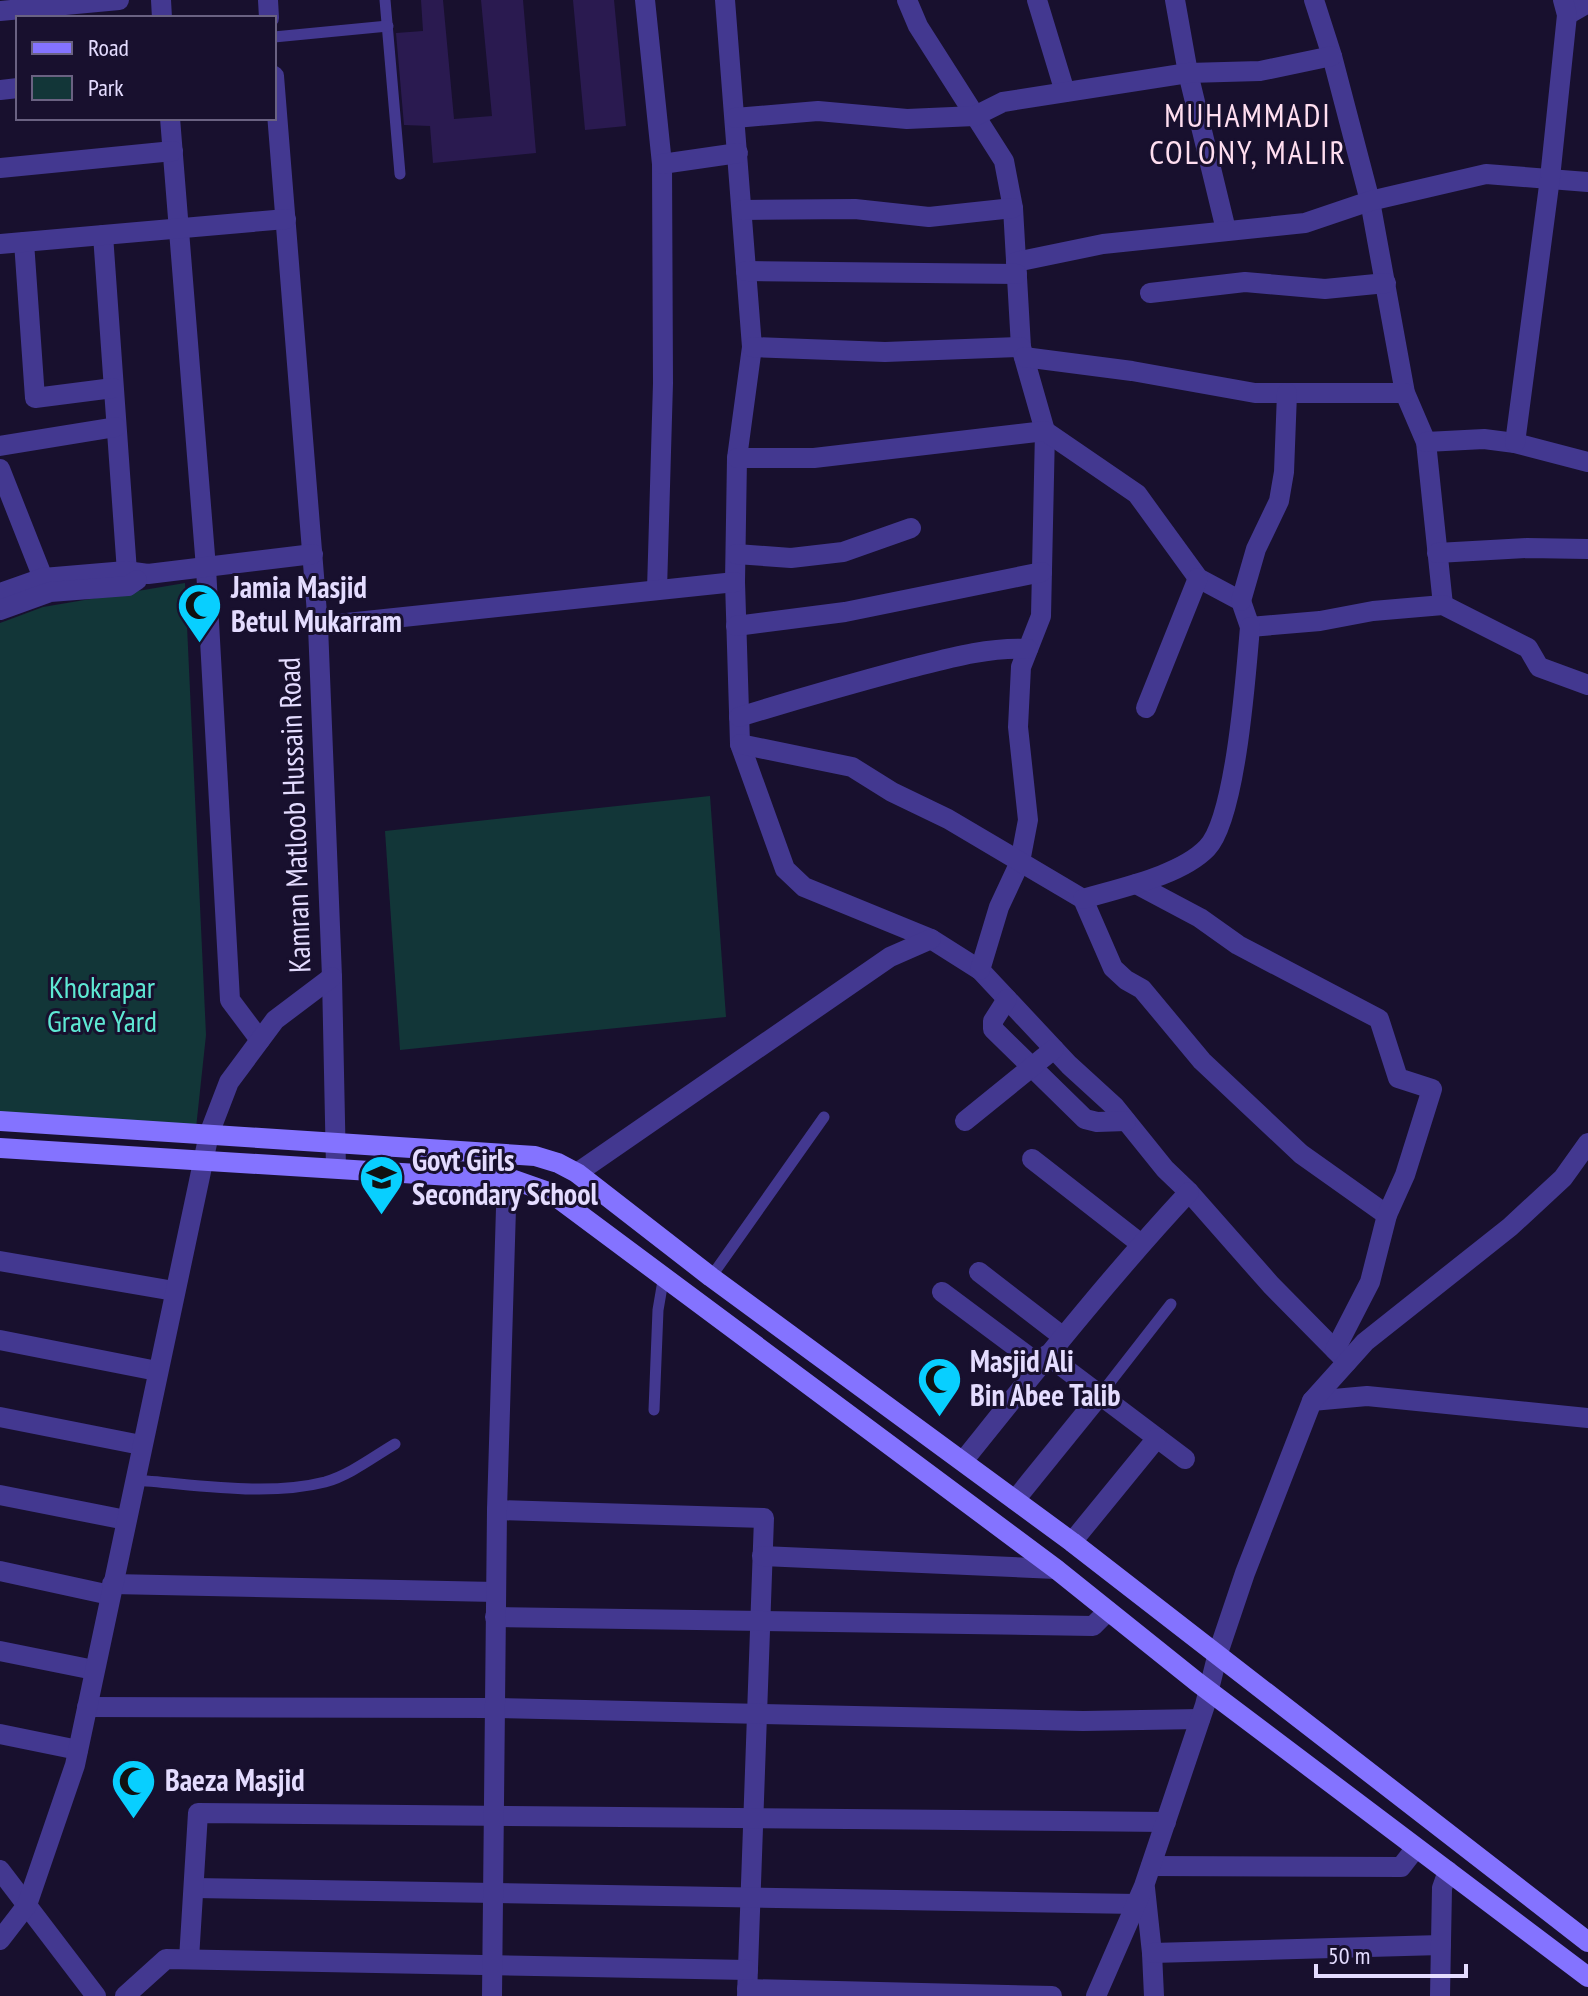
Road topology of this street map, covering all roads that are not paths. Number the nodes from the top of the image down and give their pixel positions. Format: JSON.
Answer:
{"nodes":[{"id":1,"x":119,"y":0,"type":"edge"},
{"id":2,"x":385,"y":0,"type":"edge"},
{"id":3,"x":645,"y":0,"type":"edge"},
{"id":4,"x":725,"y":0,"type":"edge"},
{"id":5,"x":907,"y":0,"type":"edge"},
{"id":6,"x":1037,"y":0,"type":"edge"},
{"id":7,"x":1175,"y":0,"type":"edge"},
{"id":8,"x":1314,"y":0,"type":"edge"},
{"id":9,"x":1588,"y":3,"type":"edge"},
{"id":10,"x":1565,"y":7,"type":"edge"},
{"id":11,"x":0,"y":11,"type":"edge"},
{"id":12,"x":388,"y":26,"type":"junction"},
{"id":13,"x":276,"y":37,"type":"edge"},
{"id":14,"x":1332,"y":56,"type":"junction"},
{"id":15,"x":1188,"y":73,"type":"junction"},
{"id":16,"x":1065,"y":92,"type":"junction"},
{"id":17,"x":276,"y":100,"type":"edge"},
{"id":18,"x":975,"y":116,"type":"junction"},
{"id":19,"x":735,"y":118,"type":"junction"},
{"id":20,"x":170,"y":120,"type":"edge"},
{"id":21,"x":173,"y":151,"type":"junction"},
{"id":22,"x":738,"y":153,"type":"junction"},
{"id":23,"x":662,"y":164,"type":"junction"},
{"id":24,"x":0,"y":168,"type":"edge"},
{"id":25,"x":400,"y":174,"type":"dead end"},
{"id":26,"x":1550,"y":178,"type":"junction"},
{"id":27,"x":1588,"y":182,"type":"edge"},
{"id":28,"x":1370,"y":201,"type":"junction"},
{"id":29,"x":1013,"y":208,"type":"junction"},
{"id":30,"x":742,"y":210,"type":"junction"},
{"id":31,"x":286,"y":219,"type":"junction"},
{"id":32,"x":179,"y":228,"type":"junction"},
{"id":33,"x":1226,"y":230,"type":"junction"},
{"id":34,"x":103,"y":235,"type":"junction"},
{"id":35,"x":24,"y":242,"type":"junction"},
{"id":36,"x":0,"y":244,"type":"edge"},
{"id":37,"x":1016,"y":268,"type":"junction"},
{"id":38,"x":746,"y":271,"type":"junction"},
{"id":39,"x":1386,"y":283,"type":"junction"},
{"id":40,"x":1150,"y":293,"type":"dead end"},
{"id":41,"x":752,"y":347,"type":"junction"},
{"id":42,"x":1022,"y":352,"type":"junction"},
{"id":43,"x":113,"y":388,"type":"junction"},
{"id":44,"x":1287,"y":393,"type":"junction"},
{"id":45,"x":1405,"y":393,"type":"junction"},
{"id":46,"x":116,"y":427,"type":"junction"},
{"id":47,"x":1045,"y":431,"type":"junction"},
{"id":48,"x":1426,"y":442,"type":"junction"},
{"id":49,"x":1515,"y":443,"type":"junction"},
{"id":50,"x":0,"y":446,"type":"edge"},
{"id":51,"x":737,"y":458,"type":"junction"},
{"id":52,"x":1588,"y":462,"type":"edge"},
{"id":53,"x":0,"y":469,"type":"edge"},
{"id":54,"x":911,"y":528,"type":"dead end"},
{"id":55,"x":1588,"y":549,"type":"edge"},
{"id":56,"x":1437,"y":553,"type":"junction"},
{"id":57,"x":313,"y":554,"type":"junction"},
{"id":58,"x":736,"y":554,"type":"junction"},
{"id":59,"x":206,"y":568,"type":"junction"},
{"id":60,"x":1042,"y":572,"type":"junction"},
{"id":61,"x":43,"y":578,"type":"junction"},
{"id":62,"x":1198,"y":578,"type":"junction"},
{"id":63,"x":127,"y":579,"type":"junction"},
{"id":64,"x":735,"y":582,"type":"junction"},
{"id":65,"x":657,"y":590,"type":"junction"},
{"id":66,"x":0,"y":593,"type":"edge"},
{"id":67,"x":1241,"y":601,"type":"junction"},
{"id":68,"x":1443,"y":605,"type":"junction"},
{"id":69,"x":0,"y":610,"type":"edge"},
{"id":70,"x":318,"y":626,"type":"junction"},
{"id":71,"x":736,"y":626,"type":"junction"},
{"id":72,"x":1250,"y":627,"type":"junction"},
{"id":73,"x":1028,"y":649,"type":"junction"},
{"id":74,"x":1588,"y":685,"type":"edge"},
{"id":75,"x":1146,"y":708,"type":"dead end"},
{"id":76,"x":739,"y":717,"type":"junction"},
{"id":77,"x":740,"y":744,"type":"junction"},
{"id":78,"x":1020,"y":862,"type":"junction"},
{"id":79,"x":1136,"y":884,"type":"junction"},
{"id":80,"x":1083,"y":899,"type":"junction"},
{"id":81,"x":931,"y":939,"type":"junction"},
{"id":82,"x":980,"y":970,"type":"junction"},
{"id":83,"x":332,"y":977,"type":"junction"},
{"id":84,"x":1007,"y":999,"type":"junction"},
{"id":85,"x":260,"y":1040,"type":"junction"},
{"id":86,"x":1054,"y":1049,"type":"junction"},
{"id":87,"x":1032,"y":1067,"type":"junction"},
{"id":88,"x":824,"y":1117,"type":"dead end"},
{"id":89,"x":0,"y":1121,"type":"edge"},
{"id":90,"x":965,"y":1121,"type":"dead end"},
{"id":91,"x":1126,"y":1121,"type":"junction"},
{"id":92,"x":209,"y":1134,"type":"junction"},
{"id":93,"x":335,"y":1142,"type":"junction"},
{"id":94,"x":1588,"y":1143,"type":"edge"},
{"id":95,"x":0,"y":1148,"type":"edge"},
{"id":96,"x":1032,"y":1159,"type":"dead end"},
{"id":97,"x":203,"y":1161,"type":"junction"},
{"id":98,"x":336,"y":1168,"type":"junction"},
{"id":99,"x":577,"y":1173,"type":"junction"},
{"id":100,"x":514,"y":1180,"type":"junction"},
{"id":101,"x":1189,"y":1192,"type":"junction"},
{"id":102,"x":1387,"y":1215,"type":"junction"},
{"id":103,"x":1141,"y":1244,"type":"junction"},
{"id":104,"x":0,"y":1261,"type":"edge"},
{"id":105,"x":979,"y":1272,"type":"dead end"},
{"id":106,"x":664,"y":1275,"type":"junction"},
{"id":107,"x":711,"y":1277,"type":"junction"},
{"id":108,"x":174,"y":1291,"type":"junction"},
{"id":109,"x":942,"y":1292,"type":"dead end"},
{"id":110,"x":1171,"y":1304,"type":"dead end"},
{"id":111,"x":776,"y":1324,"type":"junction"},
{"id":112,"x":1062,"y":1336,"type":"junction"},
{"id":113,"x":0,"y":1340,"type":"edge"},
{"id":114,"x":760,"y":1349,"type":"junction"},
{"id":115,"x":1341,"y":1356,"type":"junction"},
{"id":116,"x":1044,"y":1360,"type":"junction"},
{"id":117,"x":157,"y":1371,"type":"junction"},
{"id":118,"x":1100,"y":1395,"type":"junction"},
{"id":119,"x":1312,"y":1401,"type":"junction"},
{"id":120,"x":654,"y":1410,"type":"dead end"},
{"id":121,"x":0,"y":1417,"type":"edge"},
{"id":122,"x":1588,"y":1418,"type":"edge"},
{"id":123,"x":1157,"y":1438,"type":"junction"},
{"id":124,"x":395,"y":1444,"type":"dead end"},
{"id":125,"x":141,"y":1445,"type":"junction"},
{"id":126,"x":1185,"y":1459,"type":"dead end"},
{"id":127,"x":964,"y":1460,"type":"junction"},
{"id":128,"x":134,"y":1480,"type":"junction"},
{"id":129,"x":0,"y":1495,"type":"edge"},
{"id":130,"x":1015,"y":1500,"type":"junction"},
{"id":131,"x":497,"y":1510,"type":"junction"},
{"id":132,"x":126,"y":1520,"type":"junction"},
{"id":133,"x":1072,"y":1542,"type":"junction"},
{"id":134,"x":762,"y":1556,"type":"junction"},
{"id":135,"x":1056,"y":1569,"type":"junction"},
{"id":136,"x":0,"y":1571,"type":"edge"},
{"id":137,"x":111,"y":1589,"type":"junction"},
{"id":138,"x":496,"y":1592,"type":"junction"},
{"id":139,"x":1108,"y":1611,"type":"junction"},
{"id":140,"x":495,"y":1617,"type":"junction"},
{"id":141,"x":759,"y":1621,"type":"junction"},
{"id":142,"x":0,"y":1651,"type":"edge"},
{"id":143,"x":1218,"y":1653,"type":"junction"},
{"id":144,"x":94,"y":1670,"type":"junction"},
{"id":145,"x":1209,"y":1690,"type":"junction"},
{"id":146,"x":87,"y":1707,"type":"junction"},
{"id":147,"x":494,"y":1708,"type":"junction"},
{"id":148,"x":755,"y":1714,"type":"junction"},
{"id":149,"x":1200,"y":1719,"type":"junction"},
{"id":150,"x":0,"y":1734,"type":"edge"},
{"id":151,"x":78,"y":1750,"type":"junction"},
{"id":152,"x":493,"y":1816,"type":"junction"},
{"id":153,"x":752,"y":1818,"type":"junction"},
{"id":154,"x":1166,"y":1822,"type":"junction"},
{"id":155,"x":1415,"y":1849,"type":"junction"},
{"id":156,"x":1151,"y":1866,"type":"junction"},
{"id":157,"x":1448,"y":1871,"type":"junction"},
{"id":158,"x":3,"y":1875,"type":"edge"},
{"id":159,"x":194,"y":1888,"type":"junction"},
{"id":160,"x":493,"y":1893,"type":"junction"},
{"id":161,"x":1140,"y":1895,"type":"junction"},
{"id":162,"x":750,"y":1897,"type":"junction"},
{"id":163,"x":27,"y":1905,"type":"junction"},
{"id":164,"x":1586,"y":1935,"type":"edge"},
{"id":165,"x":0,"y":1940,"type":"edge"},
{"id":166,"x":1441,"y":1945,"type":"junction"},
{"id":167,"x":1152,"y":1953,"type":"junction"},
{"id":168,"x":189,"y":1959,"type":"junction"},
{"id":169,"x":492,"y":1965,"type":"junction"},
{"id":170,"x":1588,"y":1977,"type":"edge"},
{"id":171,"x":747,"y":1985,"type":"edge"},
{"id":172,"x":96,"y":1996,"type":"edge"},
{"id":173,"x":125,"y":1996,"type":"edge"},
{"id":174,"x":492,"y":1996,"type":"edge"},
{"id":175,"x":1052,"y":1996,"type":"edge"},
{"id":176,"x":1096,"y":1996,"type":"edge"},
{"id":177,"x":1154,"y":1996,"type":"edge"},
{"id":178,"x":1440,"y":1996,"type":"edge"}],
"edges":[{"from":1,"to":11,"type":"street"},
{"from":2,"to":12,"type":"lane"},
{"from":3,"to":23,"type":"street"},
{"from":4,"to":19,"type":"street"},
{"from":5,"to":18,"type":"street"},
{"from":6,"to":16,"type":"street"},
{"from":7,"to":15,"type":"street"},
{"from":8,"to":14,"type":"street"},
{"from":9,"to":10,"type":"street"},
{"from":10,"to":26,"type":"street"},
{"from":12,"to":13,"type":"lane"},
{"from":12,"to":25,"type":"lane"},
{"from":14,"to":15,"type":"street"},
{"from":14,"to":28,"type":"street"},
{"from":15,"to":16,"type":"street"},
{"from":15,"to":33,"type":"street"},
{"from":16,"to":18,"type":"street"},
{"from":17,"to":31,"type":"street","name":"Kamran Matloob Hussain Road"},
{"from":18,"to":19,"type":"street"},
{"from":18,"to":29,"type":"street"},
{"from":19,"to":22,"type":"street"},
{"from":20,"to":21,"type":"street"},
{"from":21,"to":24,"type":"street"},
{"from":21,"to":32,"type":"street"},
{"from":22,"to":23,"type":"street"},
{"from":22,"to":30,"type":"street"},
{"from":23,"to":65,"type":"street"},
{"from":26,"to":27,"type":"street"},
{"from":26,"to":28,"type":"street"},
{"from":26,"to":49,"type":"street"},
{"from":28,"to":33,"type":"street"},
{"from":28,"to":39,"type":"street"},
{"from":29,"to":30,"type":"street"},
{"from":29,"to":37,"type":"street"},
{"from":30,"to":38,"type":"street"},
{"from":31,"to":32,"type":"street"},
{"from":31,"to":57,"type":"street","name":"Kamran Matloob Hussain Road"},
{"from":32,"to":34,"type":"street"},
{"from":32,"to":59,"type":"street"},
{"from":33,"to":37,"type":"street"},
{"from":34,"to":35,"type":"street"},
{"from":34,"to":43,"type":"street"},
{"from":35,"to":36,"type":"street"},
{"from":35,"to":43,"type":"street"},
{"from":37,"to":38,"type":"street"},
{"from":37,"to":42,"type":"street"},
{"from":38,"to":41,"type":"street"},
{"from":39,"to":40,"type":"street"},
{"from":39,"to":45,"type":"street"},
{"from":41,"to":42,"type":"street"},
{"from":41,"to":51,"type":"street"},
{"from":42,"to":44,"type":"street"},
{"from":42,"to":47,"type":"street"},
{"from":43,"to":46,"type":"street"},
{"from":44,"to":45,"type":"street"},
{"from":44,"to":67,"type":"street"},
{"from":45,"to":48,"type":"street"},
{"from":46,"to":50,"type":"street"},
{"from":46,"to":63,"type":"street"},
{"from":47,"to":51,"type":"street"},
{"from":47,"to":60,"type":"street"},
{"from":47,"to":62,"type":"street"},
{"from":48,"to":49,"type":"street"},
{"from":48,"to":56,"type":"street"},
{"from":49,"to":52,"type":"street"},
{"from":51,"to":58,"type":"street"},
{"from":53,"to":61,"type":"street"},
{"from":54,"to":58,"type":"street"},
{"from":55,"to":56,"type":"street"},
{"from":56,"to":68,"type":"street"},
{"from":57,"to":59,"type":"street"},
{"from":57,"to":70,"type":"street","name":"Kamran Matloob Hussain Road"},
{"from":58,"to":64,"type":"street"},
{"from":59,"to":63,"type":"street"},
{"from":59,"to":85,"type":"street"},
{"from":60,"to":71,"type":"street"},
{"from":60,"to":73,"type":"street"},
{"from":61,"to":63,"type":"street"},
{"from":61,"to":66,"type":"street"},
{"from":62,"to":67,"type":"street"},
{"from":62,"to":75,"type":"street"},
{"from":63,"to":69,"type":"street"},
{"from":64,"to":65,"type":"street"},
{"from":64,"to":71,"type":"street"},
{"from":65,"to":70,"type":"street"},
{"from":67,"to":72,"type":"street"},
{"from":68,"to":72,"type":"street"},
{"from":68,"to":74,"type":"street"},
{"from":70,"to":83,"type":"street","name":"Kamran Matloob Hussain Road"},
{"from":71,"to":76,"type":"street"},
{"from":72,"to":79,"type":"street"},
{"from":73,"to":76,"type":"street"},
{"from":73,"to":78,"type":"street"},
{"from":76,"to":77,"type":"street"},
{"from":77,"to":78,"type":"street"},
{"from":77,"to":81,"type":"street"},
{"from":78,"to":80,"type":"street"},
{"from":78,"to":82,"type":"street"},
{"from":79,"to":80,"type":"street"},
{"from":79,"to":102,"type":"street"},
{"from":80,"to":102,"type":"street"},
{"from":81,"to":82,"type":"street"},
{"from":81,"to":99,"type":"street"},
{"from":82,"to":84,"type":"street"},
{"from":83,"to":85,"type":"street"},
{"from":83,"to":93,"type":"street","name":"Kamran Matloob Hussain Road"},
{"from":84,"to":86,"type":"street"},
{"from":84,"to":87,"type":"street"},
{"from":85,"to":92,"type":"street"},
{"from":86,"to":87,"type":"street"},
{"from":86,"to":91,"type":"street"},
{"from":87,"to":90,"type":"street"},
{"from":87,"to":91,"type":"street"},
{"from":88,"to":107,"type":"lane"},
{"from":89,"to":92,"type":"main road"},
{"from":91,"to":101,"type":"street"},
{"from":92,"to":93,"type":"main road"},
{"from":92,"to":97,"type":"street"},
{"from":93,"to":98,"type":"street","name":"Kamran Matloob Hussain Road"},
{"from":93,"to":99,"type":"main road"},
{"from":94,"to":115,"type":"street"},
{"from":95,"to":97,"type":"main road"},
{"from":96,"to":103,"type":"street"},
{"from":97,"to":98,"type":"main road"},
{"from":97,"to":108,"type":"street"},
{"from":98,"to":100,"type":"main road"},
{"from":99,"to":107,"type":"main road"},
{"from":100,"to":106,"type":"main road"},
{"from":100,"to":131,"type":"street"},
{"from":101,"to":103,"type":"street"},
{"from":101,"to":115,"type":"street"},
{"from":102,"to":115,"type":"street"},
{"from":103,"to":112,"type":"street"},
{"from":104,"to":108,"type":"street"},
{"from":105,"to":112,"type":"street"},
{"from":106,"to":114,"type":"main road"},
{"from":106,"to":120,"type":"lane"},
{"from":107,"to":111,"type":"main road"},
{"from":108,"to":117,"type":"street"},
{"from":109,"to":116,"type":"street"},
{"from":110,"to":118,"type":"lane"},
{"from":111,"to":114,"type":"street"},
{"from":111,"to":127,"type":"main road"},
{"from":112,"to":116,"type":"street"},
{"from":113,"to":117,"type":"street"},
{"from":114,"to":135,"type":"main road"},
{"from":115,"to":119,"type":"street"},
{"from":116,"to":118,"type":"street"},
{"from":116,"to":127,"type":"street"},
{"from":117,"to":125,"type":"street"},
{"from":118,"to":123,"type":"street"},
{"from":118,"to":130,"type":"street"},
{"from":119,"to":122,"type":"street"},
{"from":119,"to":143,"type":"street"},
{"from":121,"to":125,"type":"street"},
{"from":123,"to":126,"type":"street"},
{"from":123,"to":133,"type":"street"},
{"from":124,"to":128,"type":"lane"},
{"from":125,"to":128,"type":"street"},
{"from":127,"to":130,"type":"main road"},
{"from":128,"to":132,"type":"street"},
{"from":129,"to":132,"type":"street"},
{"from":130,"to":133,"type":"main road"},
{"from":131,"to":134,"type":"street"},
{"from":131,"to":138,"type":"street"},
{"from":132,"to":137,"type":"street"},
{"from":133,"to":143,"type":"main road"},
{"from":134,"to":135,"type":"street"},
{"from":134,"to":141,"type":"street"},
{"from":135,"to":139,"type":"main road"},
{"from":136,"to":137,"type":"street"},
{"from":137,"to":138,"type":"street"},
{"from":137,"to":144,"type":"street"},
{"from":138,"to":140,"type":"street"},
{"from":139,"to":141,"type":"street"},
{"from":139,"to":145,"type":"main road"},
{"from":140,"to":141,"type":"street"},
{"from":140,"to":147,"type":"street"},
{"from":141,"to":148,"type":"street"},
{"from":142,"to":144,"type":"street"},
{"from":143,"to":145,"type":"street"},
{"from":143,"to":164,"type":"main road"},
{"from":144,"to":146,"type":"street"},
{"from":145,"to":149,"type":"street"},
{"from":145,"to":155,"type":"main road"},
{"from":146,"to":147,"type":"street"},
{"from":146,"to":151,"type":"street"},
{"from":147,"to":148,"type":"street"},
{"from":147,"to":152,"type":"street"},
{"from":148,"to":149,"type":"street"},
{"from":148,"to":153,"type":"street"},
{"from":149,"to":154,"type":"street"},
{"from":150,"to":151,"type":"street"},
{"from":151,"to":163,"type":"street"},
{"from":152,"to":153,"type":"street"},
{"from":152,"to":159,"type":"street"},
{"from":152,"to":160,"type":"street"},
{"from":153,"to":154,"type":"street"},
{"from":153,"to":162,"type":"street"},
{"from":154,"to":156,"type":"street"},
{"from":155,"to":156,"type":"street"},
{"from":155,"to":157,"type":"main road"},
{"from":156,"to":161,"type":"street"},
{"from":157,"to":166,"type":"street"},
{"from":157,"to":170,"type":"main road"},
{"from":158,"to":163,"type":"street"},
{"from":159,"to":160,"type":"street"},
{"from":159,"to":168,"type":"street"},
{"from":160,"to":162,"type":"street"},
{"from":160,"to":169,"type":"street"},
{"from":161,"to":162,"type":"street"},
{"from":161,"to":167,"type":"street"},
{"from":161,"to":176,"type":"street"},
{"from":162,"to":171,"type":"street"},
{"from":163,"to":165,"type":"street"},
{"from":163,"to":172,"type":"street"},
{"from":166,"to":167,"type":"street"},
{"from":166,"to":178,"type":"street"},
{"from":167,"to":177,"type":"street"},
{"from":168,"to":169,"type":"street"},
{"from":168,"to":173,"type":"street"},
{"from":169,"to":171,"type":"street"},
{"from":169,"to":174,"type":"street"},
{"from":171,"to":175,"type":"street"}]}
